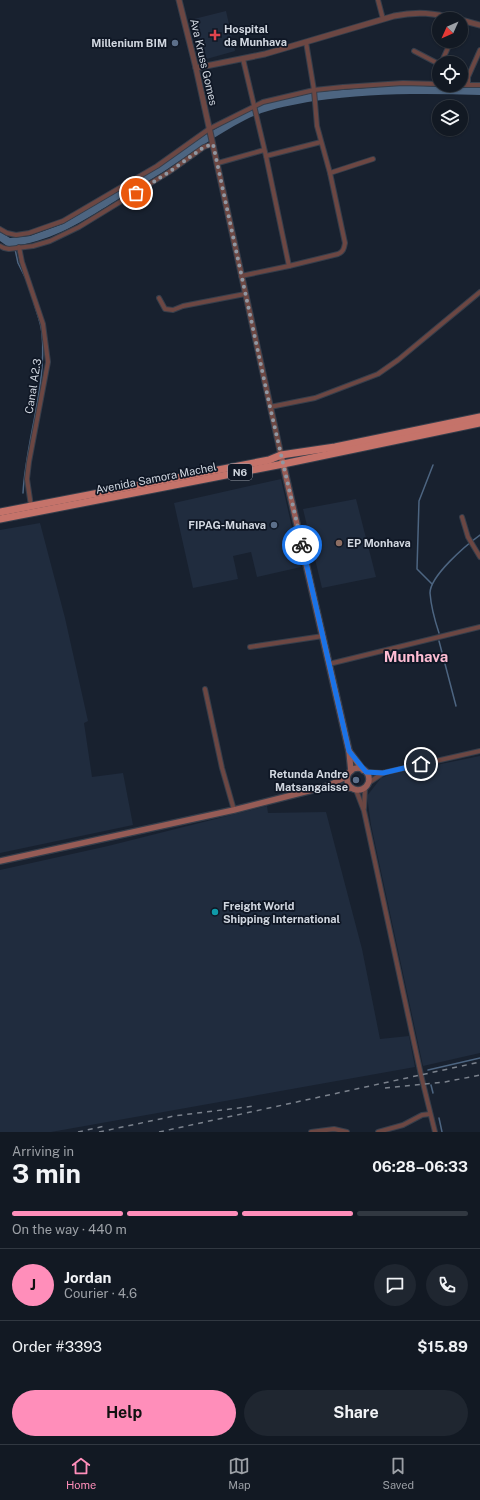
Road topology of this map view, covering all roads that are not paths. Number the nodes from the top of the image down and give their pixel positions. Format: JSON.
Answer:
{"nodes":[{"id":1,"x":180,"y":0,"type":"edge"},
{"id":2,"x":378,"y":0,"type":"edge"},
{"id":3,"x":432,"y":13,"type":"edge"},
{"id":4,"x":383,"y":19,"type":"junction"},
{"id":5,"x":468,"y":22,"type":"edge"},
{"id":6,"x":480,"y":25,"type":"edge"},
{"id":7,"x":306,"y":42,"type":"junction"},
{"id":8,"x":448,"y":48,"type":"edge"},
{"id":9,"x":480,"y":50,"type":"edge"},
{"id":10,"x":414,"y":51,"type":"dead end"},
{"id":11,"x":243,"y":59,"type":"junction"},
{"id":12,"x":196,"y":68,"type":"junction"},
{"id":13,"x":468,"y":77,"type":"edge"},
{"id":14,"x":432,"y":84,"type":"edge"},
{"id":15,"x":468,"y":85,"type":"edge"},
{"id":16,"x":480,"y":85,"type":"edge"},
{"id":17,"x":314,"y":90,"type":"junction"},
{"id":18,"x":254,"y":105,"type":"junction"},
{"id":19,"x":209,"y":129,"type":"junction"},
{"id":20,"x":322,"y":142,"type":"junction"},
{"id":21,"x":213,"y":144,"type":"junction"},
{"id":22,"x":264,"y":150,"type":"junction"},
{"id":23,"x":266,"y":156,"type":"junction"},
{"id":24,"x":373,"y":159,"type":"dead end"},
{"id":25,"x":218,"y":163,"type":"junction"},
{"id":26,"x":330,"y":173,"type":"junction"},
{"id":27,"x":0,"y":229,"type":"edge"},
{"id":28,"x":0,"y":246,"type":"edge"},
{"id":29,"x":20,"y":247,"type":"junction"},
{"id":30,"x":289,"y":266,"type":"junction"},
{"id":31,"x":241,"y":276,"type":"junction"},
{"id":32,"x":480,"y":292,"type":"edge"},
{"id":33,"x":245,"y":294,"type":"junction"},
{"id":34,"x":159,"y":298,"type":"dead end"},
{"id":35,"x":270,"y":407,"type":"junction"},
{"id":36,"x":480,"y":417,"type":"edge"},
{"id":37,"x":480,"y":423,"type":"edge"},
{"id":38,"x":281,"y":456,"type":"junction"},
{"id":39,"x":283,"y":464,"type":"junction"},
{"id":40,"x":31,"y":506,"type":"junction"},
{"id":41,"x":0,"y":512,"type":"edge"},
{"id":42,"x":462,"y":517,"type":"dead end"},
{"id":43,"x":0,"y":519,"type":"edge"},
{"id":44,"x":480,"y":557,"type":"edge"},
{"id":45,"x":480,"y":627,"type":"edge"},
{"id":46,"x":323,"y":636,"type":"junction"},
{"id":47,"x":250,"y":647,"type":"dead end"},
{"id":48,"x":329,"y":664,"type":"junction"},
{"id":49,"x":205,"y":689,"type":"dead end"},
{"id":50,"x":349,"y":751,"type":"junction"},
{"id":51,"x":480,"y":751,"type":"edge"},
{"id":52,"x":351,"y":771,"type":"junction"},
{"id":53,"x":364,"y":771,"type":"junction"},
{"id":54,"x":383,"y":773,"type":"junction"},
{"id":55,"x":347,"y":776,"type":"junction"},
{"id":56,"x":328,"y":786,"type":"junction"},
{"id":57,"x":366,"y":786,"type":"junction"},
{"id":58,"x":354,"y":789,"type":"junction"},
{"id":59,"x":234,"y":810,"type":"junction"},
{"id":60,"x":364,"y":811,"type":"junction"},
{"id":61,"x":0,"y":861,"type":"edge"},
{"id":62,"x":430,"y":1114,"type":"junction"},
{"id":63,"x":311,"y":1132,"type":"edge"},
{"id":64,"x":348,"y":1132,"type":"edge"},
{"id":65,"x":378,"y":1132,"type":"edge"},
{"id":66,"x":434,"y":1132,"type":"edge"}],
"edges":[{"from":1,"to":12,"type":"street","name":"Ava Kruss Gomes"},
{"from":2,"to":4,"type":"street"},
{"from":3,"to":4,"type":"street"},
{"from":4,"to":7,"type":"street"},
{"from":5,"to":6,"type":"street"},
{"from":7,"to":11,"type":"street"},
{"from":7,"to":17,"type":"street"},
{"from":8,"to":10,"type":"street"},
{"from":9,"to":13,"type":"street"},
{"from":11,"to":12,"type":"street"},
{"from":11,"to":18,"type":"street"},
{"from":12,"to":19,"type":"street","name":"Ava Kruss Gomes"},
{"from":14,"to":17,"type":"street"},
{"from":15,"to":16,"type":"street"},
{"from":17,"to":18,"type":"street"},
{"from":17,"to":20,"type":"street"},
{"from":18,"to":19,"type":"street"},
{"from":18,"to":22,"type":"street"},
{"from":19,"to":21,"type":"street","name":"Ava Kruss Gomes"},
{"from":19,"to":27,"type":"street"},
{"from":20,"to":23,"type":"street"},
{"from":20,"to":26,"type":"street"},
{"from":21,"to":25,"type":"street","name":"Ava Kruss Gomes"},
{"from":21,"to":29,"type":"street"},
{"from":22,"to":23,"type":"street"},
{"from":22,"to":25,"type":"street"},
{"from":23,"to":30,"type":"street"},
{"from":24,"to":26,"type":"street"},
{"from":25,"to":31,"type":"street","name":"Ava Kruss Gomes"},
{"from":26,"to":30,"type":"street"},
{"from":28,"to":29,"type":"street"},
{"from":29,"to":40,"type":"street","name":"Canal A2.3"},
{"from":30,"to":31,"type":"street"},
{"from":31,"to":33,"type":"street","name":"Ava Kruss Gomes"},
{"from":32,"to":35,"type":"street"},
{"from":33,"to":34,"type":"street"},
{"from":33,"to":35,"type":"street","name":"Ava Kruss Gomes"},
{"from":35,"to":38,"type":"street","name":"Ava Kruss Gomes"},
{"from":36,"to":38,"type":"highway","name":"Avenida Samora Machel","number":"N6"},
{"from":37,"to":39,"type":"highway","name":"Avenida Samora Machel","number":"N6"},
{"from":38,"to":39,"type":"main road"},
{"from":38,"to":40,"type":"highway","name":"Avenida Samora Machel","number":"N6"},
{"from":39,"to":43,"type":"highway","name":"Avenida Samora Machel","number":"N6"},
{"from":39,"to":46,"type":"main road"},
{"from":40,"to":41,"type":"highway","name":"Avenida Samora Machel","number":"N6"},
{"from":42,"to":44,"type":"street"},
{"from":45,"to":48,"type":"street"},
{"from":46,"to":47,"type":"street"},
{"from":46,"to":48,"type":"main road"},
{"from":48,"to":50,"type":"main road"},
{"from":49,"to":59,"type":"street"},
{"from":50,"to":52,"type":"main road"},
{"from":50,"to":53,"type":"main road"},
{"from":51,"to":54,"type":"street"},
{"from":52,"to":53,"type":"main road"},
{"from":52,"to":55,"type":"main road"},
{"from":53,"to":54,"type":"street"},
{"from":53,"to":57,"type":"main road"},
{"from":54,"to":57,"type":"street"},
{"from":55,"to":56,"type":"main road"},
{"from":55,"to":58,"type":"main road"},
{"from":56,"to":58,"type":"main road"},
{"from":56,"to":59,"type":"main road"},
{"from":57,"to":58,"type":"main road"},
{"from":57,"to":60,"type":"street"},
{"from":58,"to":60,"type":"street"},
{"from":59,"to":61,"type":"main road"},
{"from":60,"to":62,"type":"street"},
{"from":62,"to":65,"type":"street"},
{"from":62,"to":66,"type":"street"},
{"from":63,"to":64,"type":"street"}]}
